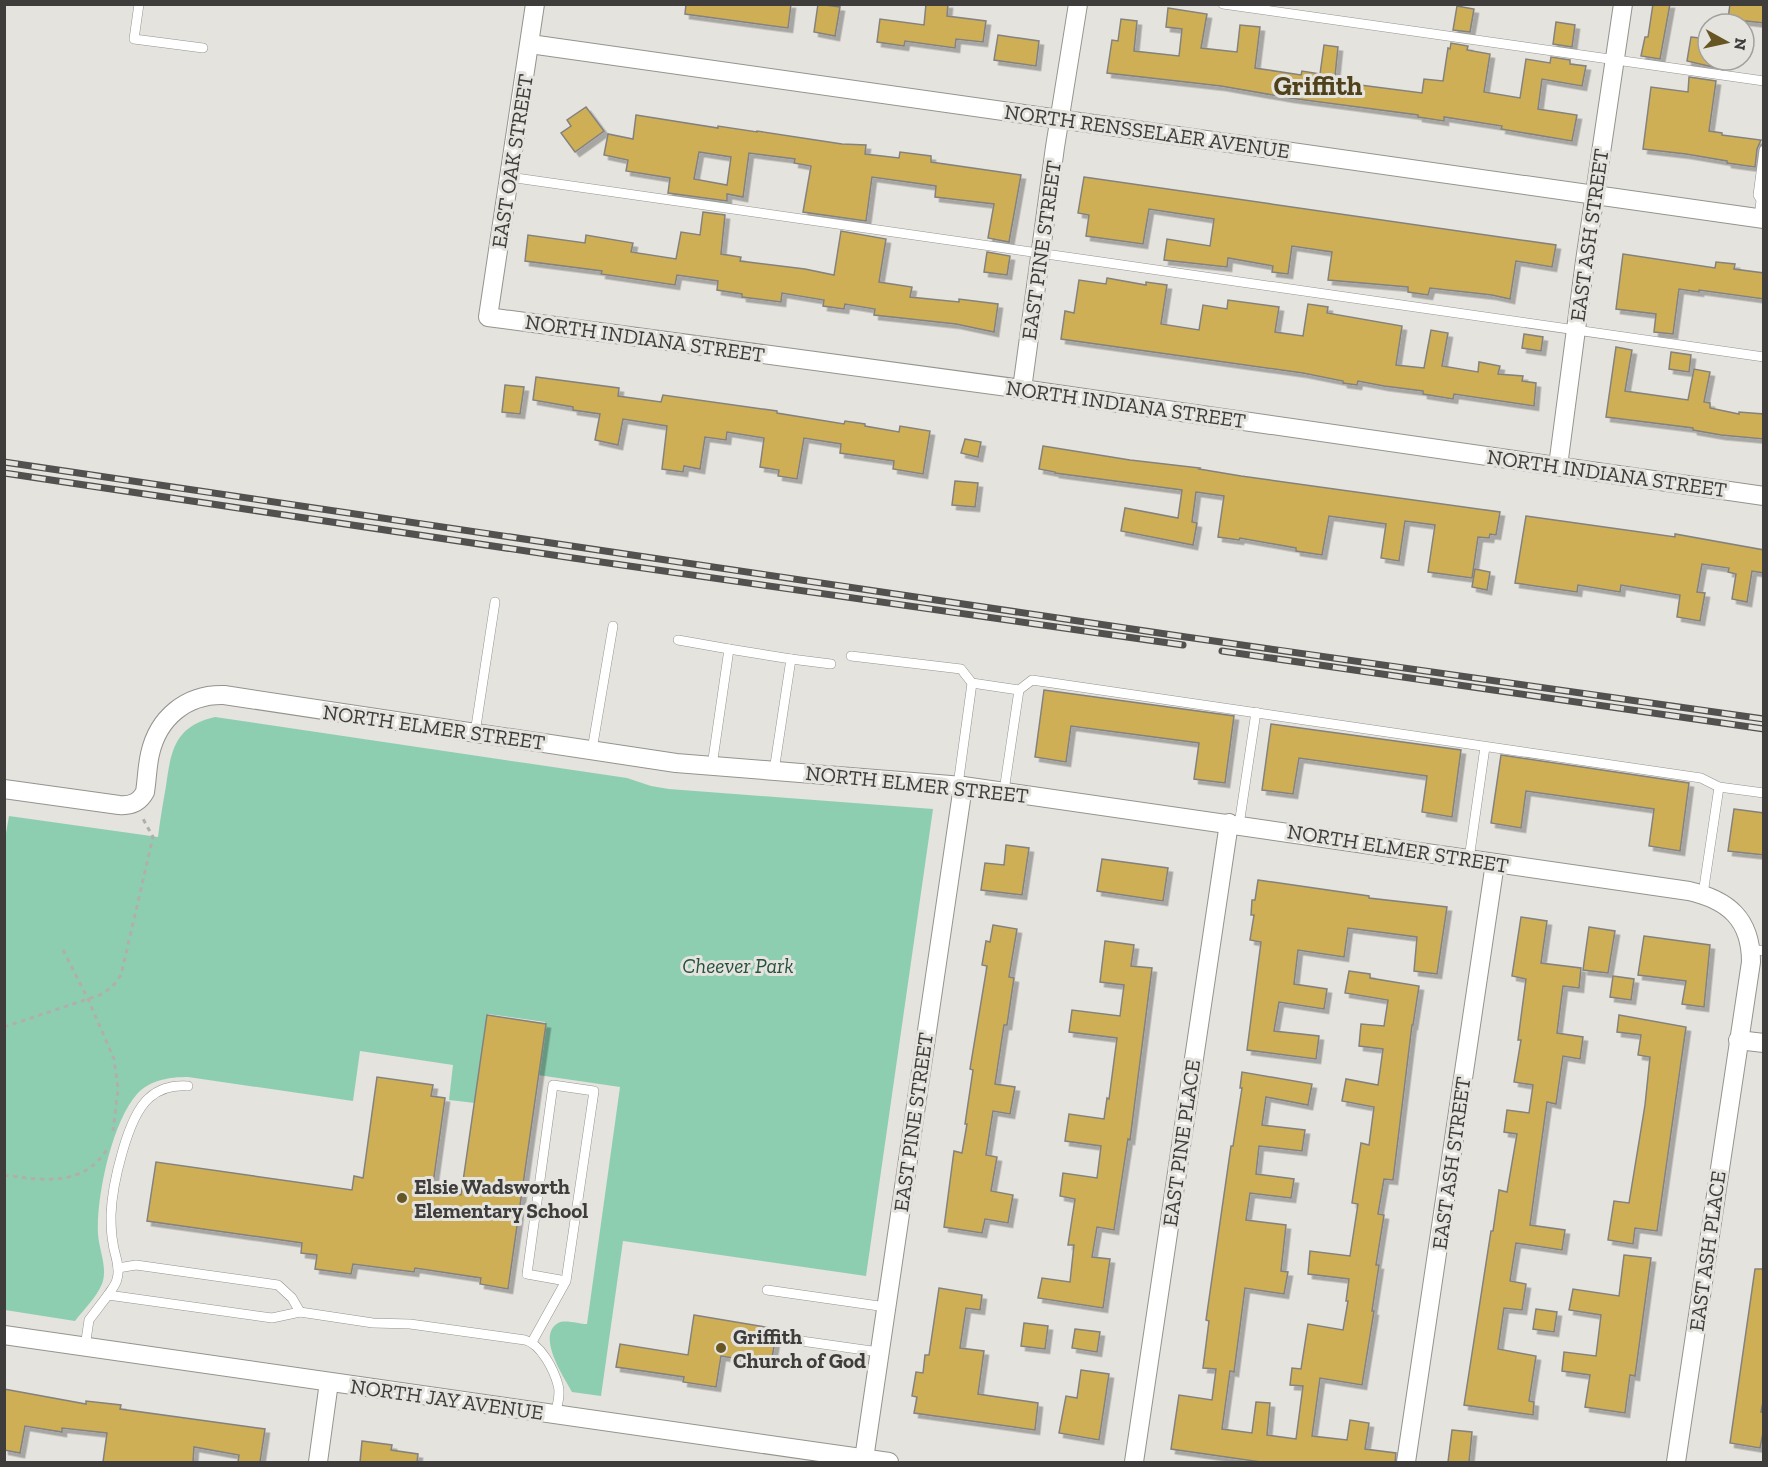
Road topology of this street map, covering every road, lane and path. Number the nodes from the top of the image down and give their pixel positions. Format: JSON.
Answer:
{"nodes":[{"id":1,"x":139,"y":4,"type":"edge"},
{"id":2,"x":535,"y":4,"type":"edge"},
{"id":3,"x":1078,"y":4,"type":"edge"},
{"id":4,"x":1223,"y":4,"type":"edge"},
{"id":5,"x":1623,"y":4,"type":"edge"},
{"id":6,"x":530,"y":44,"type":"junction"},
{"id":7,"x":202,"y":48,"type":"dead end"},
{"id":8,"x":1615,"y":59,"type":"junction"},
{"id":9,"x":1764,"y":81,"type":"edge"},
{"id":10,"x":1060,"y":119,"type":"junction"},
{"id":11,"x":1764,"y":150,"type":"edge"},
{"id":12,"x":509,"y":177,"type":"junction"},
{"id":13,"x":1595,"y":194,"type":"junction"},
{"id":14,"x":1762,"y":198,"type":"edge"},
{"id":15,"x":1761,"y":218,"type":"edge"},
{"id":16,"x":1040,"y":254,"type":"junction"},
{"id":17,"x":488,"y":317,"type":"joint"},
{"id":18,"x":1576,"y":331,"type":"junction"},
{"id":19,"x":1764,"y":357,"type":"edge"},
{"id":20,"x":1022,"y":389,"type":"junction"},
{"id":21,"x":1558,"y":466,"type":"junction"},
{"id":22,"x":1764,"y":496,"type":"edge"},
{"id":23,"x":495,"y":602,"type":"dead end"},
{"id":24,"x":613,"y":626,"type":"dead end"},
{"id":25,"x":678,"y":640,"type":"dead end"},
{"id":26,"x":729,"y":650,"type":"junction"},
{"id":27,"x":851,"y":656,"type":"dead end"},
{"id":28,"x":791,"y":659,"type":"junction"},
{"id":29,"x":831,"y":664,"type":"dead end"},
{"id":30,"x":972,"y":683,"type":"junction"},
{"id":31,"x":1019,"y":690,"type":"junction"},
{"id":32,"x":1256,"y":712,"type":"junction"},
{"id":33,"x":475,"y":733,"type":"junction"},
{"id":34,"x":1485,"y":747,"type":"junction"},
{"id":35,"x":592,"y":750,"type":"junction"},
{"id":36,"x":712,"y":766,"type":"junction"},
{"id":37,"x":774,"y":771,"type":"junction"},
{"id":38,"x":960,"y":785,"type":"junction"},
{"id":39,"x":1719,"y":787,"type":"junction"},
{"id":40,"x":4,"y":789,"type":"edge"},
{"id":41,"x":1004,"y":791,"type":"junction"},
{"id":42,"x":1764,"y":794,"type":"edge"},
{"id":43,"x":135,"y":803,"type":"junction"},
{"id":44,"x":1234,"y":824,"type":"junction"},
{"id":45,"x":1469,"y":859,"type":"junction"},
{"id":46,"x":1495,"y":863,"type":"junction"},
{"id":47,"x":1703,"y":894,"type":"junction"},
{"id":48,"x":63,"y":950,"type":"dead end"},
{"id":49,"x":1757,"y":950,"type":"edge"},
{"id":50,"x":88,"y":999,"type":"junction"},
{"id":51,"x":4,"y":1027,"type":"edge"},
{"id":52,"x":1738,"y":1040,"type":"junction"},
{"id":53,"x":1764,"y":1043,"type":"edge"},
{"id":54,"x":188,"y":1086,"type":"dead end"},
{"id":55,"x":113,"y":1134,"type":"dead end"},
{"id":56,"x":111,"y":1141,"type":"dead end"},
{"id":57,"x":4,"y":1175,"type":"edge"},
{"id":58,"x":118,"y":1268,"type":"junction"},
{"id":59,"x":566,"y":1281,"type":"junction"},
{"id":60,"x":767,"y":1290,"type":"dead end"},
{"id":61,"x":108,"y":1295,"type":"junction"},
{"id":62,"x":886,"y":1307,"type":"junction"},
{"id":63,"x":300,"y":1312,"type":"junction"},
{"id":64,"x":4,"y":1335,"type":"edge"},
{"id":65,"x":787,"y":1339,"type":"dead end"},
{"id":66,"x":532,"y":1342,"type":"junction"},
{"id":67,"x":85,"y":1347,"type":"junction"},
{"id":68,"x":879,"y":1352,"type":"junction"},
{"id":69,"x":330,"y":1382,"type":"junction"},
{"id":70,"x":555,"y":1415,"type":"junction"},
{"id":71,"x":864,"y":1459,"type":"junction"},
{"id":72,"x":318,"y":1462,"type":"edge"},
{"id":73,"x":889,"y":1462,"type":"edge"},
{"id":74,"x":1134,"y":1462,"type":"edge"},
{"id":75,"x":1406,"y":1462,"type":"edge"},
{"id":76,"x":1676,"y":1462,"type":"edge"}],
"edges":[{"from":1,"to":7,"type":"lane"},
{"from":2,"to":6,"type":"street","name":"EAST OAK STREET"},
{"from":3,"to":10,"type":"street","name":"EAST PINE STREET"},
{"from":4,"to":8,"type":"lane"},
{"from":5,"to":8,"type":"street","name":"EAST ASH STREET"},
{"from":6,"to":10,"type":"street","name":"NORTH RENSSELAER AVENUE"},
{"from":6,"to":12,"type":"street","name":"EAST OAK STREET"},
{"from":8,"to":9,"type":"lane"},
{"from":8,"to":13,"type":"street","name":"EAST ASH STREET"},
{"from":10,"to":13,"type":"street","name":"NORTH RENSSELAER AVENUE"},
{"from":10,"to":16,"type":"street","name":"EAST PINE STREET"},
{"from":11,"to":14,"type":"lane"},
{"from":12,"to":16,"type":"lane"},
{"from":12,"to":17,"type":"street","name":"EAST OAK STREET"},
{"from":13,"to":15,"type":"street","name":"NORTH RENSSELAER AVENUE"},
{"from":13,"to":18,"type":"street","name":"EAST ASH STREET"},
{"from":14,"to":15,"type":"lane"},
{"from":16,"to":18,"type":"lane"},
{"from":16,"to":20,"type":"street","name":"EAST PINE STREET"},
{"from":17,"to":20,"type":"street","name":"NORTH INDIANA STREET"},
{"from":18,"to":19,"type":"lane"},
{"from":18,"to":21,"type":"street","name":"EAST ASH STREET"},
{"from":20,"to":21,"type":"street","name":"NORTH INDIANA STREET"},
{"from":21,"to":22,"type":"street","name":"NORTH INDIANA STREET"},
{"from":23,"to":33,"type":"lane"},
{"from":24,"to":35,"type":"lane"},
{"from":25,"to":26,"type":"lane"},
{"from":26,"to":28,"type":"lane"},
{"from":26,"to":36,"type":"lane"},
{"from":27,"to":30,"type":"lane"},
{"from":28,"to":29,"type":"lane"},
{"from":28,"to":37,"type":"lane"},
{"from":30,"to":31,"type":"lane"},
{"from":30,"to":38,"type":"lane"},
{"from":31,"to":32,"type":"lane"},
{"from":31,"to":41,"type":"lane"},
{"from":32,"to":34,"type":"lane"},
{"from":32,"to":44,"type":"lane"},
{"from":33,"to":35,"type":"street","name":"NORTH ELMER STREET"},
{"from":33,"to":43,"type":"street","name":"NORTH ELMER STREET"},
{"from":34,"to":39,"type":"lane"},
{"from":34,"to":45,"type":"lane"},
{"from":35,"to":36,"type":"street","name":"NORTH ELMER STREET"},
{"from":36,"to":37,"type":"street","name":"NORTH ELMER STREET"},
{"from":37,"to":38,"type":"street","name":"NORTH ELMER STREET"},
{"from":38,"to":41,"type":"street","name":"NORTH ELMER STREET"},
{"from":38,"to":62,"type":"street","name":"EAST PINE STREET"},
{"from":39,"to":42,"type":"lane"},
{"from":39,"to":47,"type":"lane"},
{"from":40,"to":43,"type":"street"},
{"from":41,"to":44,"type":"street","name":"NORTH ELMER STREET"},
{"from":43,"to":50,"type":"path"},
{"from":44,"to":45,"type":"street","name":"NORTH ELMER STREET"},
{"from":44,"to":74,"type":"street","name":"EAST PINE PLACE"},
{"from":45,"to":46,"type":"street","name":"NORTH ELMER STREET"},
{"from":46,"to":47,"type":"street","name":"NORTH ELMER STREET"},
{"from":46,"to":75,"type":"street","name":"EAST ASH STREET"},
{"from":47,"to":49,"type":"street","name":"NORTH ELMER STREET"},
{"from":48,"to":50,"type":"path"},
{"from":49,"to":52,"type":"street","name":"NORTH ELMER STREET"},
{"from":50,"to":51,"type":"path"},
{"from":50,"to":55,"type":"path"},
{"from":52,"to":53,"type":"street"},
{"from":52,"to":76,"type":"street","name":"EAST ASH PLACE"},
{"from":54,"to":58,"type":"lane"},
{"from":56,"to":57,"type":"path"},
{"from":58,"to":61,"type":"lane"},
{"from":58,"to":63,"type":"lane"},
{"from":59,"to":59,"type":"lane"},
{"from":59,"to":66,"type":"lane"},
{"from":60,"to":62,"type":"lane"},
{"from":61,"to":63,"type":"lane"},
{"from":61,"to":67,"type":"lane"},
{"from":62,"to":68,"type":"street","name":"EAST PINE STREET"},
{"from":63,"to":66,"type":"lane"},
{"from":64,"to":67,"type":"street","name":"NORTH JAY AVENUE"},
{"from":65,"to":68,"type":"lane"},
{"from":66,"to":70,"type":"lane"},
{"from":67,"to":69,"type":"street","name":"NORTH JAY AVENUE"},
{"from":68,"to":71,"type":"street","name":"EAST PINE STREET"},
{"from":69,"to":70,"type":"street","name":"NORTH JAY AVENUE"},
{"from":69,"to":72,"type":"street"},
{"from":70,"to":71,"type":"street","name":"NORTH JAY AVENUE"},
{"from":71,"to":73,"type":"street","name":"NORTH JAY AVENUE"}]}
